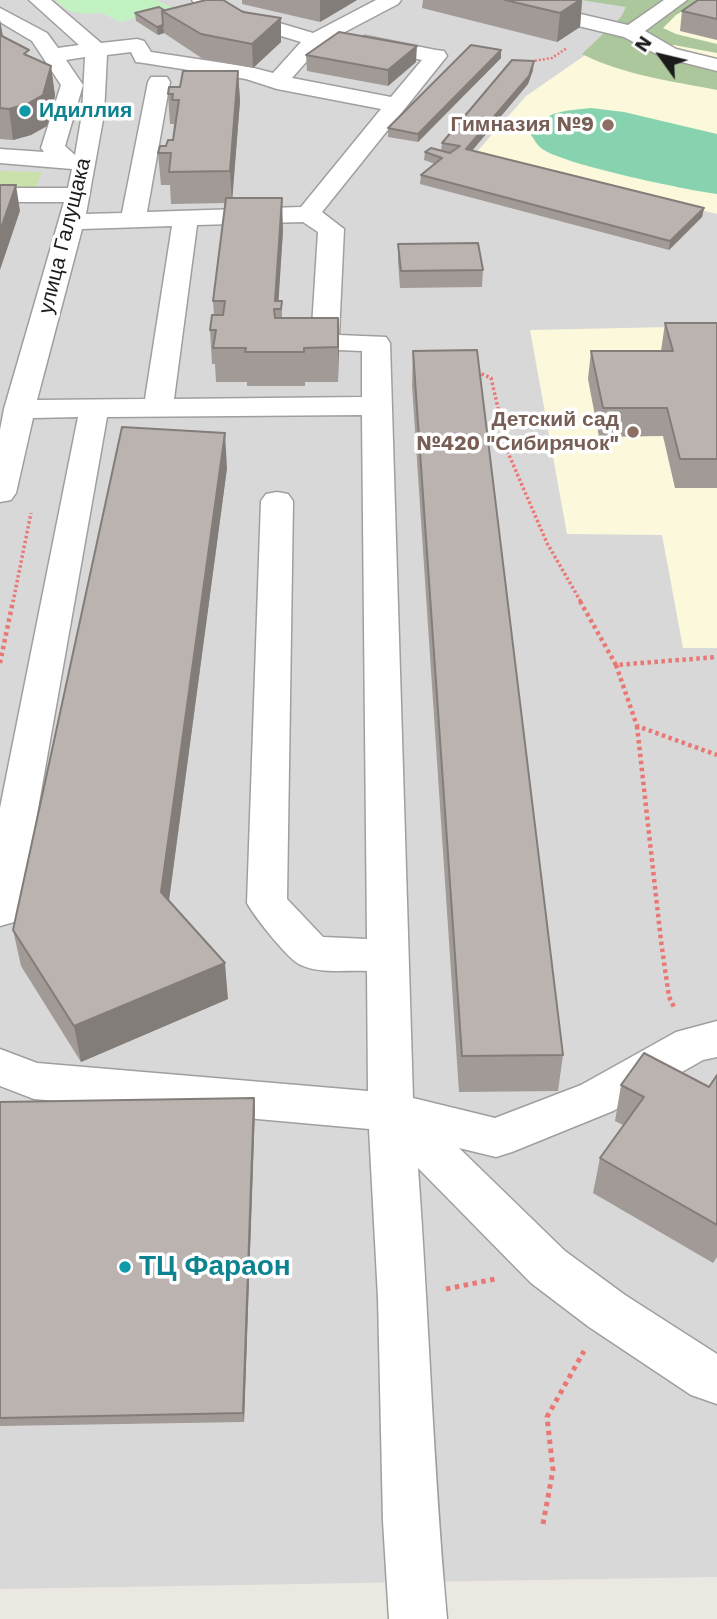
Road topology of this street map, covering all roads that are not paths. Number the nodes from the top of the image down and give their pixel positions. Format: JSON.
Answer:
{"nodes":[{"id":1,"x":39,"y":0,"type":"edge"},
{"id":2,"x":202,"y":0,"type":"edge"},
{"id":3,"x":391,"y":0,"type":"edge"},
{"id":4,"x":494,"y":0,"type":"edge"},
{"id":5,"x":677,"y":0,"type":"edge"},
{"id":6,"x":0,"y":14,"type":"edge"},
{"id":7,"x":631,"y":32,"type":"junction"},
{"id":8,"x":316,"y":40,"type":"junction"},
{"id":9,"x":365,"y":42,"type":"edge"},
{"id":10,"x":96,"y":49,"type":"junction"},
{"id":11,"x":51,"y":55,"type":"junction"},
{"id":12,"x":717,"y":65,"type":"edge"},
{"id":13,"x":159,"y":82,"type":"dead end"},
{"id":14,"x":277,"y":82,"type":"junction"},
{"id":15,"x":396,"y":105,"type":"junction"},
{"id":16,"x":0,"y":156,"type":"edge"},
{"id":17,"x":76,"y":162,"type":"junction"},
{"id":18,"x":0,"y":195,"type":"edge"},
{"id":19,"x":79,"y":195,"type":"junction"},
{"id":20,"x":308,"y":214,"type":"junction"},
{"id":21,"x":186,"y":218,"type":"junction"},
{"id":22,"x":133,"y":219,"type":"junction"},
{"id":23,"x":72,"y":222,"type":"junction"},
{"id":24,"x":377,"y":406,"type":"junction"},
{"id":25,"x":158,"y":407,"type":"junction"},
{"id":26,"x":94,"y":408,"type":"junction"},
{"id":27,"x":19,"y":409,"type":"junction"},
{"id":28,"x":0,"y":493,"type":"edge"},
{"id":29,"x":277,"y":501,"type":"dead end"},
{"id":30,"x":0,"y":911,"type":"edge"},
{"id":31,"x":387,"y":956,"type":"junction"},
{"id":32,"x":702,"y":1058,"type":"edge"},
{"id":33,"x":0,"y":1067,"type":"edge"},
{"id":34,"x":391,"y":1112,"type":"junction"},
{"id":35,"x":717,"y":1380,"type":"edge"},
{"id":36,"x":418,"y":1619,"type":"edge"}],
"edges":[{"from":1,"to":10,"type":"street"},
{"from":2,"to":8,"type":"street"},
{"from":3,"to":8,"type":"street"},
{"from":4,"to":7,"type":"street"},
{"from":5,"to":7,"type":"street"},
{"from":6,"to":11,"type":"street"},
{"from":7,"to":12,"type":"street"},
{"from":8,"to":14,"type":"street"},
{"from":9,"to":15,"type":"street"},
{"from":10,"to":11,"type":"street"},
{"from":10,"to":14,"type":"street"},
{"from":10,"to":17,"type":"street","name":"улица Галущака"},
{"from":11,"to":17,"type":"street"},
{"from":13,"to":22,"type":"street"},
{"from":14,"to":15,"type":"street"},
{"from":15,"to":20,"type":"street"},
{"from":16,"to":17,"type":"street"},
{"from":17,"to":19,"type":"street","name":"улица Галущака"},
{"from":18,"to":19,"type":"street"},
{"from":19,"to":23,"type":"street","name":"улица Галущака"},
{"from":20,"to":21,"type":"street"},
{"from":20,"to":24,"type":"street"},
{"from":21,"to":22,"type":"street"},
{"from":21,"to":25,"type":"street"},
{"from":22,"to":23,"type":"street"},
{"from":23,"to":27,"type":"street","name":"улица Галущака"},
{"from":24,"to":25,"type":"street"},
{"from":24,"to":31,"type":"street"},
{"from":25,"to":26,"type":"street"},
{"from":26,"to":27,"type":"street"},
{"from":26,"to":30,"type":"street"},
{"from":27,"to":28,"type":"street","name":"улица Галущака"},
{"from":29,"to":31,"type":"street"},
{"from":31,"to":34,"type":"street"},
{"from":32,"to":34,"type":"street"},
{"from":33,"to":34,"type":"street"},
{"from":34,"to":35,"type":"street"},
{"from":34,"to":36,"type":"street"}]}
